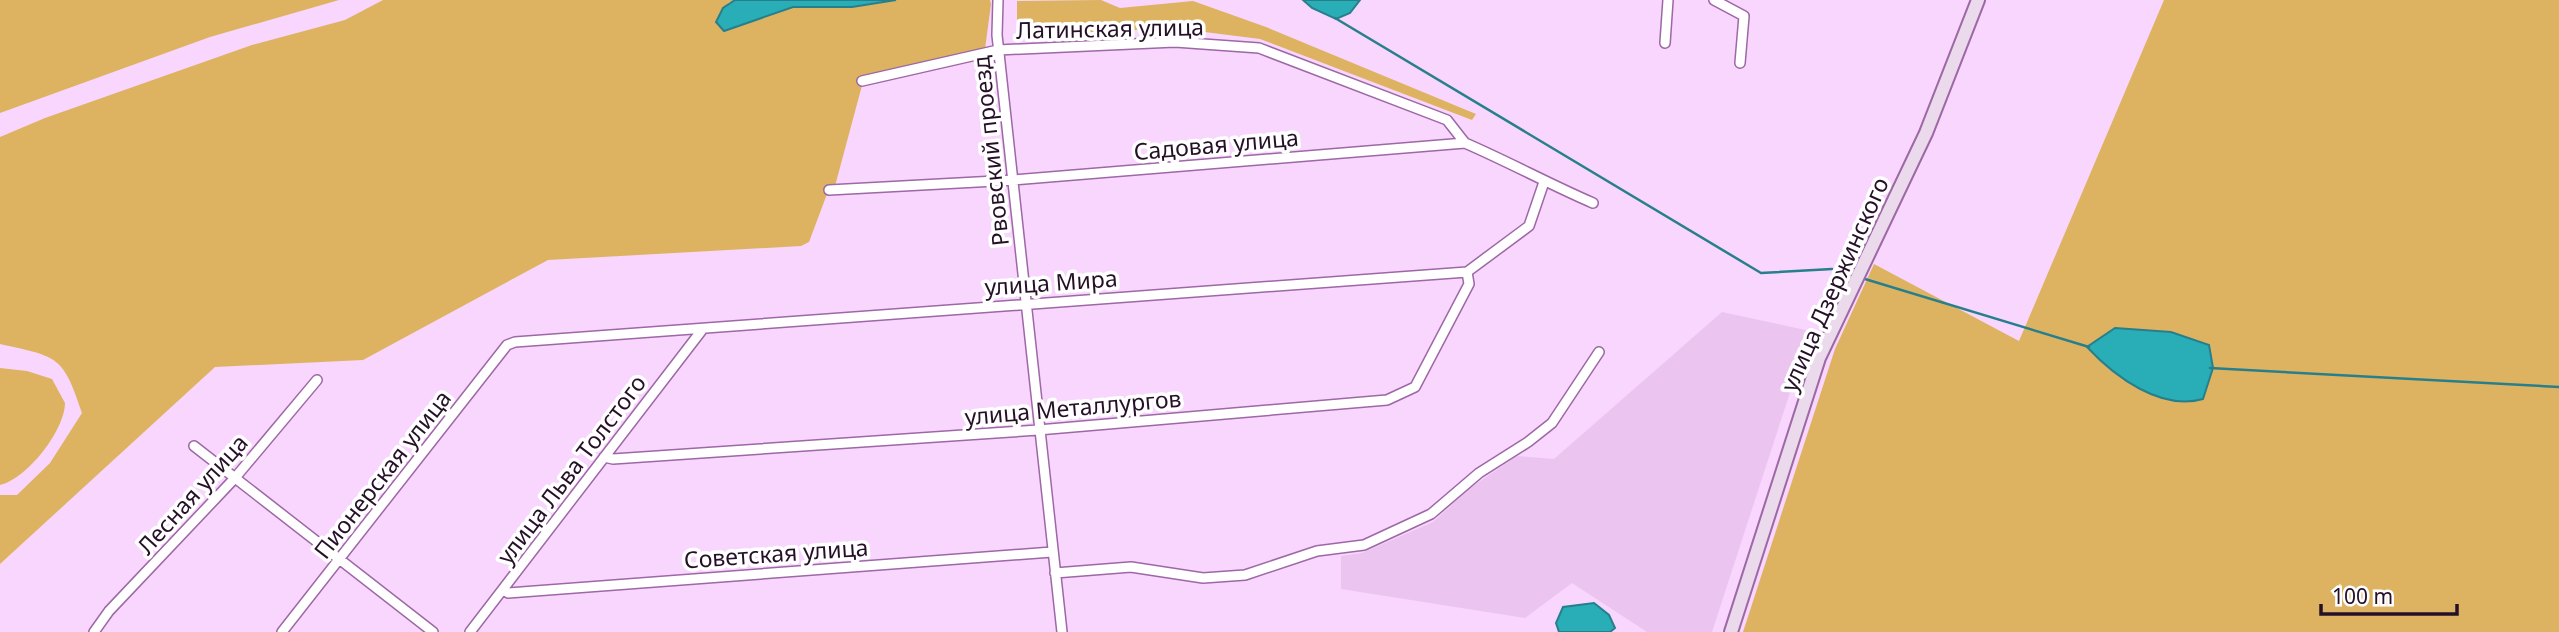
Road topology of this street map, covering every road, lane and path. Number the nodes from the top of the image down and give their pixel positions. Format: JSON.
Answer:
{"nodes":[{"id":1,"x":998,"y":0,"type":"edge"},
{"id":2,"x":1668,"y":0,"type":"edge"},
{"id":3,"x":1714,"y":0,"type":"edge"},
{"id":4,"x":1978,"y":0,"type":"edge"},
{"id":5,"x":1665,"y":43,"type":"dead end"},
{"id":6,"x":998,"y":50,"type":"junction"},
{"id":7,"x":1740,"y":63,"type":"dead end"},
{"id":8,"x":862,"y":81,"type":"dead end"},
{"id":9,"x":1465,"y":143,"type":"junction"},
{"id":10,"x":1014,"y":180,"type":"junction"},
{"id":11,"x":1544,"y":183,"type":"junction"},
{"id":12,"x":829,"y":190,"type":"dead end"},
{"id":13,"x":1593,"y":203,"type":"dead end"},
{"id":14,"x":1467,"y":272,"type":"junction"},
{"id":15,"x":1026,"y":302,"type":"junction"},
{"id":16,"x":702,"y":330,"type":"junction"},
{"id":17,"x":515,"y":342,"type":"joint"},
{"id":18,"x":1600,"y":352,"type":"dead end"},
{"id":19,"x":317,"y":380,"type":"dead end"},
{"id":20,"x":1038,"y":430,"type":"junction"},
{"id":21,"x":194,"y":446,"type":"dead end"},
{"id":22,"x":604,"y":457,"type":"junction"},
{"id":23,"x":234,"y":480,"type":"junction"},
{"id":24,"x":1052,"y":552,"type":"junction"},
{"id":25,"x":340,"y":560,"type":"junction"},
{"id":26,"x":1055,"y":573,"type":"junction"},
{"id":27,"x":504,"y":590,"type":"junction"},
{"id":28,"x":94,"y":632,"type":"edge"},
{"id":29,"x":282,"y":632,"type":"edge"},
{"id":30,"x":433,"y":632,"type":"edge"},
{"id":31,"x":471,"y":632,"type":"edge"},
{"id":32,"x":1062,"y":632,"type":"edge"},
{"id":33,"x":1731,"y":632,"type":"edge"}],
"edges":[{"from":1,"to":6,"type":"street","name":"Рвовский проезд"},
{"from":2,"to":5,"type":"street"},
{"from":3,"to":7,"type":"street"},
{"from":4,"to":33,"type":"street","name":"улица Дзержинского"},
{"from":6,"to":8,"type":"street","name":"Латинская улица"},
{"from":6,"to":9,"type":"street","name":"Латинская улица"},
{"from":6,"to":10,"type":"street","name":"Рвовский проезд"},
{"from":9,"to":10,"type":"street","name":"Садовая улица"},
{"from":9,"to":11,"type":"street","name":"Садовая улица"},
{"from":10,"to":12,"type":"street","name":"Садовая улица"},
{"from":10,"to":15,"type":"street","name":"Рвовский проезд"},
{"from":11,"to":13,"type":"street","name":"Садовая улица"},
{"from":11,"to":14,"type":"street"},
{"from":14,"to":15,"type":"street","name":"улица Мира"},
{"from":14,"to":20,"type":"street","name":"улица Металлургов"},
{"from":15,"to":16,"type":"street","name":"улица Мира"},
{"from":15,"to":20,"type":"street","name":"Рвовский проезд"},
{"from":16,"to":17,"type":"street","name":"улица Мира"},
{"from":16,"to":22,"type":"street","name":"улица Льва Толстого"},
{"from":17,"to":25,"type":"street","name":"Пионерская улица"},
{"from":18,"to":26,"type":"street"},
{"from":19,"to":23,"type":"street","name":"Лесная улица"},
{"from":20,"to":22,"type":"street","name":"улица Металлургов"},
{"from":20,"to":24,"type":"street","name":"Рвовский проезд"},
{"from":21,"to":23,"type":"street"},
{"from":22,"to":27,"type":"street","name":"улица Льва Толстого"},
{"from":23,"to":25,"type":"street"},
{"from":23,"to":28,"type":"street","name":"Лесная улица"},
{"from":24,"to":26,"type":"street","name":"Рвовский проезд"},
{"from":24,"to":27,"type":"street","name":"Советская улица"},
{"from":25,"to":29,"type":"street","name":"Пионерская улица"},
{"from":25,"to":30,"type":"street"},
{"from":26,"to":32,"type":"street","name":"Рвовский проезд"},
{"from":27,"to":31,"type":"street","name":"улица Льва Толстого"}]}
